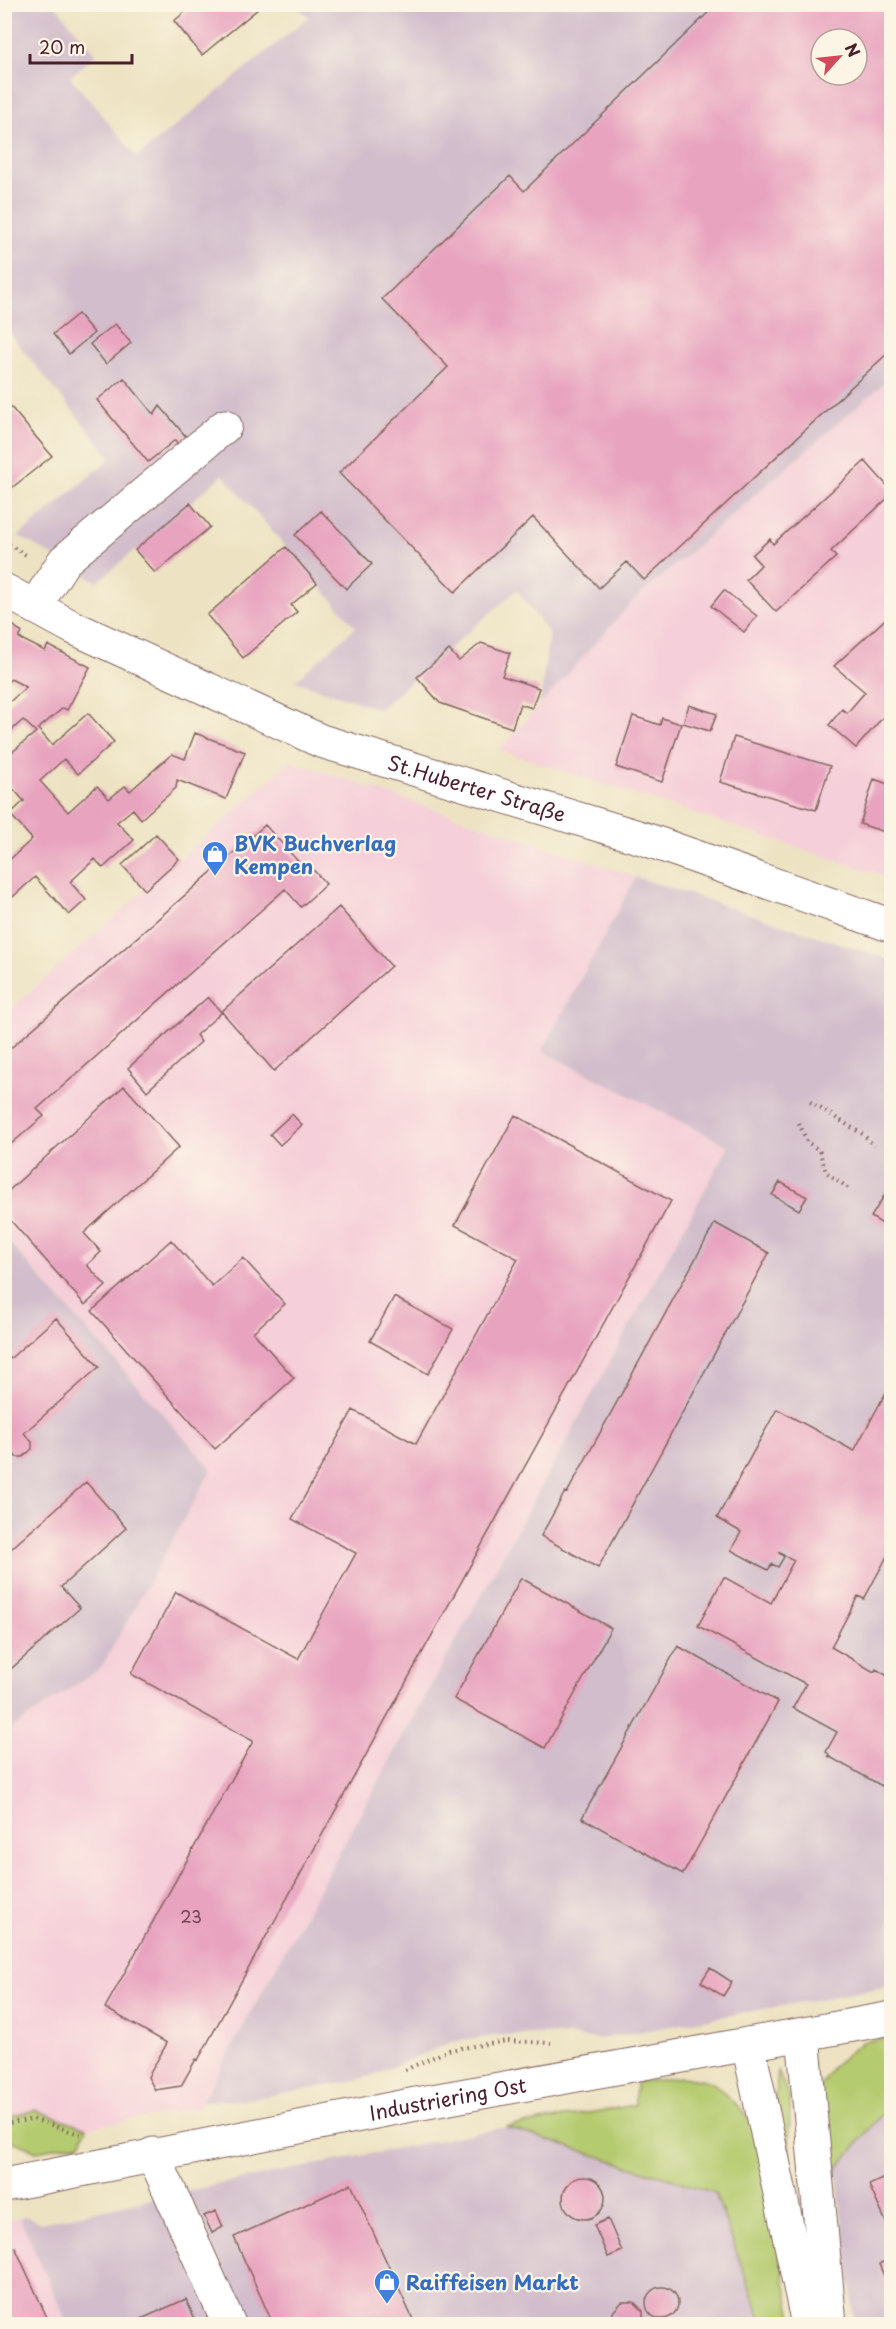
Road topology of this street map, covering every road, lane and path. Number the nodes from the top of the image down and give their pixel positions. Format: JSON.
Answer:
{"nodes":[{"id":1,"x":225,"y":426,"type":"dead end"},
{"id":2,"x":4,"y":572,"type":"edge"},
{"id":3,"x":4,"y":590,"type":"edge"},
{"id":4,"x":38,"y":604,"type":"junction"},
{"id":5,"x":891,"y":926,"type":"edge"},
{"id":6,"x":810,"y":1102,"type":"dead end"},
{"id":7,"x":799,"y":1123,"type":"dead end"},
{"id":8,"x":874,"y":1146,"type":"dead end"},
{"id":9,"x":848,"y":1188,"type":"dead end"},
{"id":10,"x":891,"y":2018,"type":"edge"},
{"id":11,"x":803,"y":2035,"type":"junction"},
{"id":12,"x":748,"y":2044,"type":"junction"},
{"id":13,"x":153,"y":2154,"type":"junction"},
{"id":14,"x":4,"y":2185,"type":"edge"},
{"id":15,"x":229,"y":2325,"type":"edge"},
{"id":16,"x":808,"y":2325,"type":"edge"},
{"id":17,"x":830,"y":2325,"type":"edge"}],
"edges":[{"from":1,"to":4,"type":"street"},
{"from":2,"to":4,"type":"street","name":"St.Huberter Straße"},
{"from":3,"to":4,"type":"street","name":"St.Huberter Straße"},
{"from":4,"to":5,"type":"street","name":"St.Huberter Straße"},
{"from":6,"to":8,"type":"path"},
{"from":7,"to":9,"type":"path"},
{"from":10,"to":11,"type":"street","name":"Industriering Ost"},
{"from":11,"to":12,"type":"street","name":"Industriering Ost"},
{"from":11,"to":17,"type":"street"},
{"from":12,"to":13,"type":"street","name":"Industriering Ost"},
{"from":12,"to":16,"type":"street"},
{"from":13,"to":14,"type":"street","name":"Industriering Ost"},
{"from":13,"to":15,"type":"street"}]}
